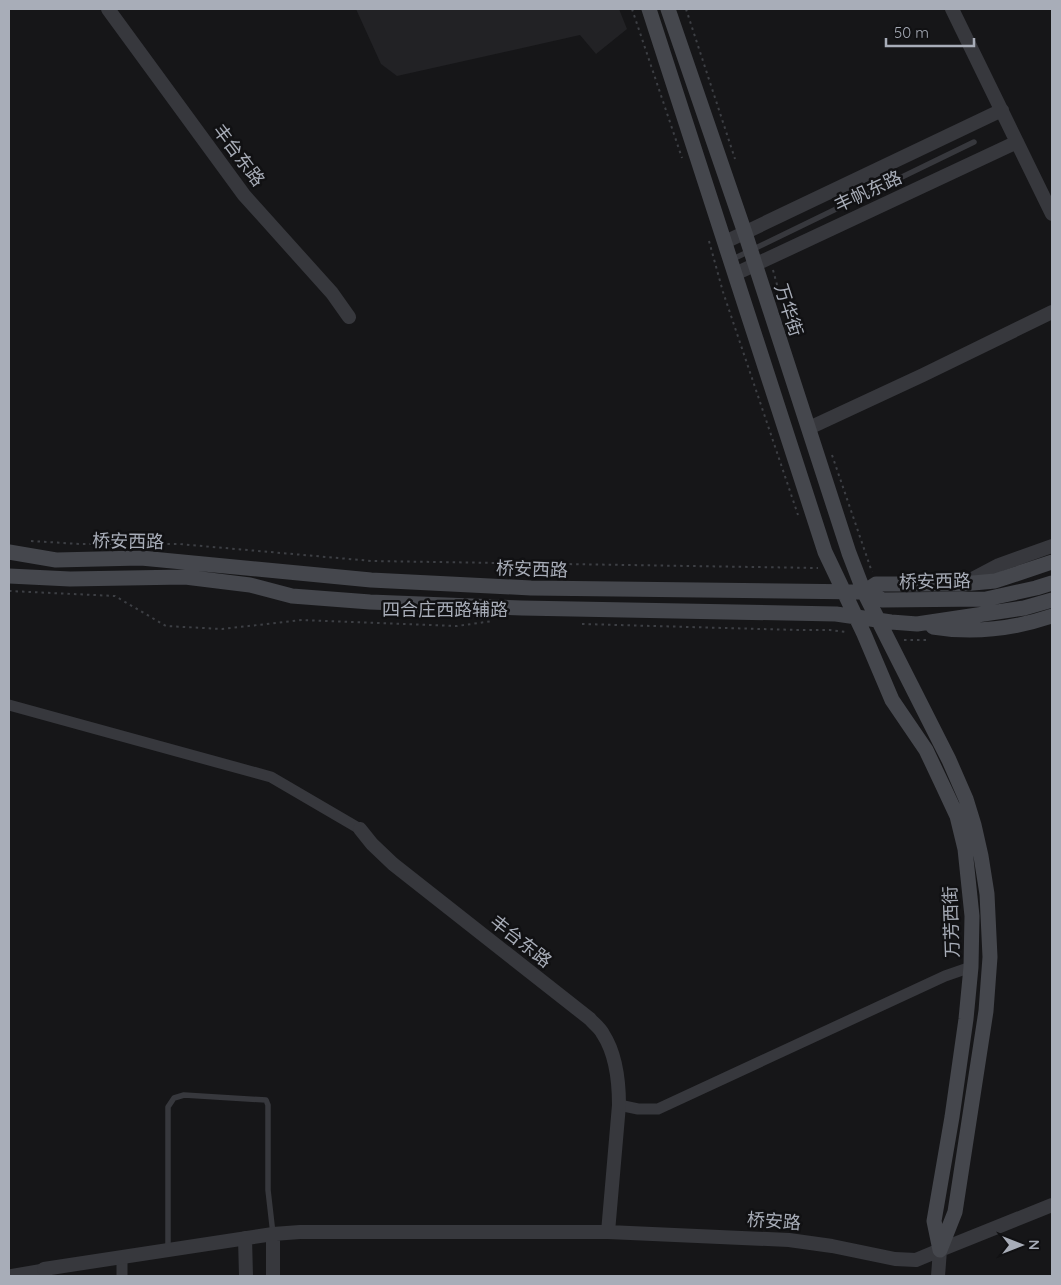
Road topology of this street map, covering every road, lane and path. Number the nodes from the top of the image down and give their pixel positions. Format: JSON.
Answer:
{"nodes":[{"id":1,"x":108,"y":9,"type":"edge"},
{"id":2,"x":649,"y":9,"type":"edge"},
{"id":3,"x":668,"y":9,"type":"edge"},
{"id":4,"x":952,"y":9,"type":"edge"},
{"id":5,"x":1002,"y":110,"type":"junction"},
{"id":6,"x":974,"y":142,"type":"dead end"},
{"id":7,"x":1017,"y":142,"type":"junction"},
{"id":8,"x":1052,"y":214,"type":"edge"},
{"id":9,"x":745,"y":233,"type":"junction"},
{"id":10,"x":726,"y":242,"type":"junction"},
{"id":11,"x":752,"y":258,"type":"junction"},
{"id":12,"x":733,"y":267,"type":"junction"},
{"id":13,"x":1052,"y":312,"type":"edge"},
{"id":14,"x":349,"y":317,"type":"dead end"},
{"id":15,"x":809,"y":428,"type":"junction"},
{"id":16,"x":26,"y":541,"type":"dead end"},
{"id":17,"x":1052,"y":546,"type":"edge"},
{"id":18,"x":9,"y":552,"type":"edge"},
{"id":19,"x":1052,"y":562,"type":"edge"},
{"id":20,"x":823,"y":574,"type":"dead end"},
{"id":21,"x":9,"y":576,"type":"edge"},
{"id":22,"x":1052,"y":582,"type":"edge"},
{"id":23,"x":962,"y":584,"type":"junction"},
{"id":24,"x":9,"y":591,"type":"edge"},
{"id":25,"x":843,"y":592,"type":"junction"},
{"id":26,"x":864,"y":592,"type":"junction"},
{"id":27,"x":1052,"y":600,"type":"edge"},
{"id":28,"x":854,"y":616,"type":"junction"},
{"id":29,"x":1052,"y":616,"type":"edge"},
{"id":30,"x":879,"y":620,"type":"junction"},
{"id":31,"x":496,"y":621,"type":"dead end"},
{"id":32,"x":573,"y":623,"type":"dead end"},
{"id":33,"x":917,"y":624,"type":"junction"},
{"id":34,"x":864,"y":634,"type":"junction"},
{"id":35,"x":9,"y":705,"type":"edge"},
{"id":36,"x":360,"y":829,"type":"joint"},
{"id":37,"x":971,"y":967,"type":"junction"},
{"id":38,"x":618,"y":1105,"type":"junction"},
{"id":39,"x":1052,"y":1205,"type":"edge"},
{"id":40,"x":608,"y":1232,"type":"junction"},
{"id":41,"x":273,"y":1234,"type":"junction"},
{"id":42,"x":246,"y":1238,"type":"junction"},
{"id":43,"x":168,"y":1250,"type":"junction"},
{"id":44,"x":940,"y":1250,"type":"junction"},
{"id":45,"x":122,"y":1257,"type":"junction"},
{"id":46,"x":44,"y":1269,"type":"joint"},
{"id":47,"x":9,"y":1275,"type":"edge"},
{"id":48,"x":122,"y":1276,"type":"edge"},
{"id":49,"x":246,"y":1276,"type":"edge"},
{"id":50,"x":274,"y":1276,"type":"edge"},
{"id":51,"x":938,"y":1276,"type":"edge"}],
"edges":[{"from":1,"to":14,"type":"street","name":"丰台东路"},
{"from":2,"to":10,"type":"main road"},
{"from":3,"to":9,"type":"main road","name":"万华街"},
{"from":4,"to":5,"type":"street"},
{"from":5,"to":7,"type":"street"},
{"from":5,"to":9,"type":"street","name":"丰帆东路"},
{"from":6,"to":11,"type":"lane"},
{"from":7,"to":8,"type":"street"},
{"from":7,"to":11,"type":"street","name":"丰帆东路"},
{"from":9,"to":10,"type":"street","name":"丰帆东路"},
{"from":9,"to":11,"type":"main road","name":"万华街"},
{"from":10,"to":12,"type":"main road"},
{"from":11,"to":12,"type":"street","name":"丰帆东路"},
{"from":11,"to":15,"type":"main road","name":"万华街"},
{"from":12,"to":25,"type":"main road"},
{"from":13,"to":15,"type":"street"},
{"from":15,"to":26,"type":"main road","name":"万华街"},
{"from":16,"to":20,"type":"path"},
{"from":17,"to":23,"type":"street"},
{"from":18,"to":25,"type":"main road","name":"桥安西路"},
{"from":19,"to":23,"type":"main road"},
{"from":21,"to":28,"type":"main road","name":"桥安西路"},
{"from":22,"to":26,"type":"main road","name":"桥安西路"},
{"from":23,"to":26,"type":"main road"},
{"from":24,"to":31,"type":"path","name":"四合庄西路辅路"},
{"from":25,"to":26,"type":"main road","name":"桥安西路"},
{"from":25,"to":28,"type":"main road"},
{"from":26,"to":30,"type":"main road","name":"万华街"},
{"from":27,"to":33,"type":"main road","name":"桥安西路"},
{"from":28,"to":30,"type":"main road","name":"桥安西路"},
{"from":28,"to":34,"type":"main road","name":"万芳西街"},
{"from":29,"to":33,"type":"main road"},
{"from":30,"to":33,"type":"main road","name":"桥安西路"},
{"from":30,"to":44,"type":"main road","name":"万芳西街"},
{"from":32,"to":34,"type":"path"},
{"from":34,"to":37,"type":"main road","name":"万芳西街"},
{"from":35,"to":36,"type":"street"},
{"from":36,"to":38,"type":"street","name":"丰台东路"},
{"from":37,"to":38,"type":"street"},
{"from":37,"to":44,"type":"main road","name":"万芳西街"},
{"from":38,"to":40,"type":"street"},
{"from":39,"to":44,"type":"street","name":"桥安路"},
{"from":40,"to":41,"type":"street","name":"桥安路"},
{"from":40,"to":44,"type":"street","name":"桥安路"},
{"from":41,"to":42,"type":"street","name":"桥安路"},
{"from":41,"to":43,"type":"lane"},
{"from":41,"to":50,"type":"street"},
{"from":42,"to":43,"type":"street","name":"桥安路"},
{"from":42,"to":49,"type":"street"},
{"from":43,"to":45,"type":"street","name":"桥安路"},
{"from":44,"to":51,"type":"street","name":"万芳西街"},
{"from":45,"to":46,"type":"street","name":"桥安路"},
{"from":45,"to":48,"type":"street"},
{"from":46,"to":47,"type":"street"}]}
